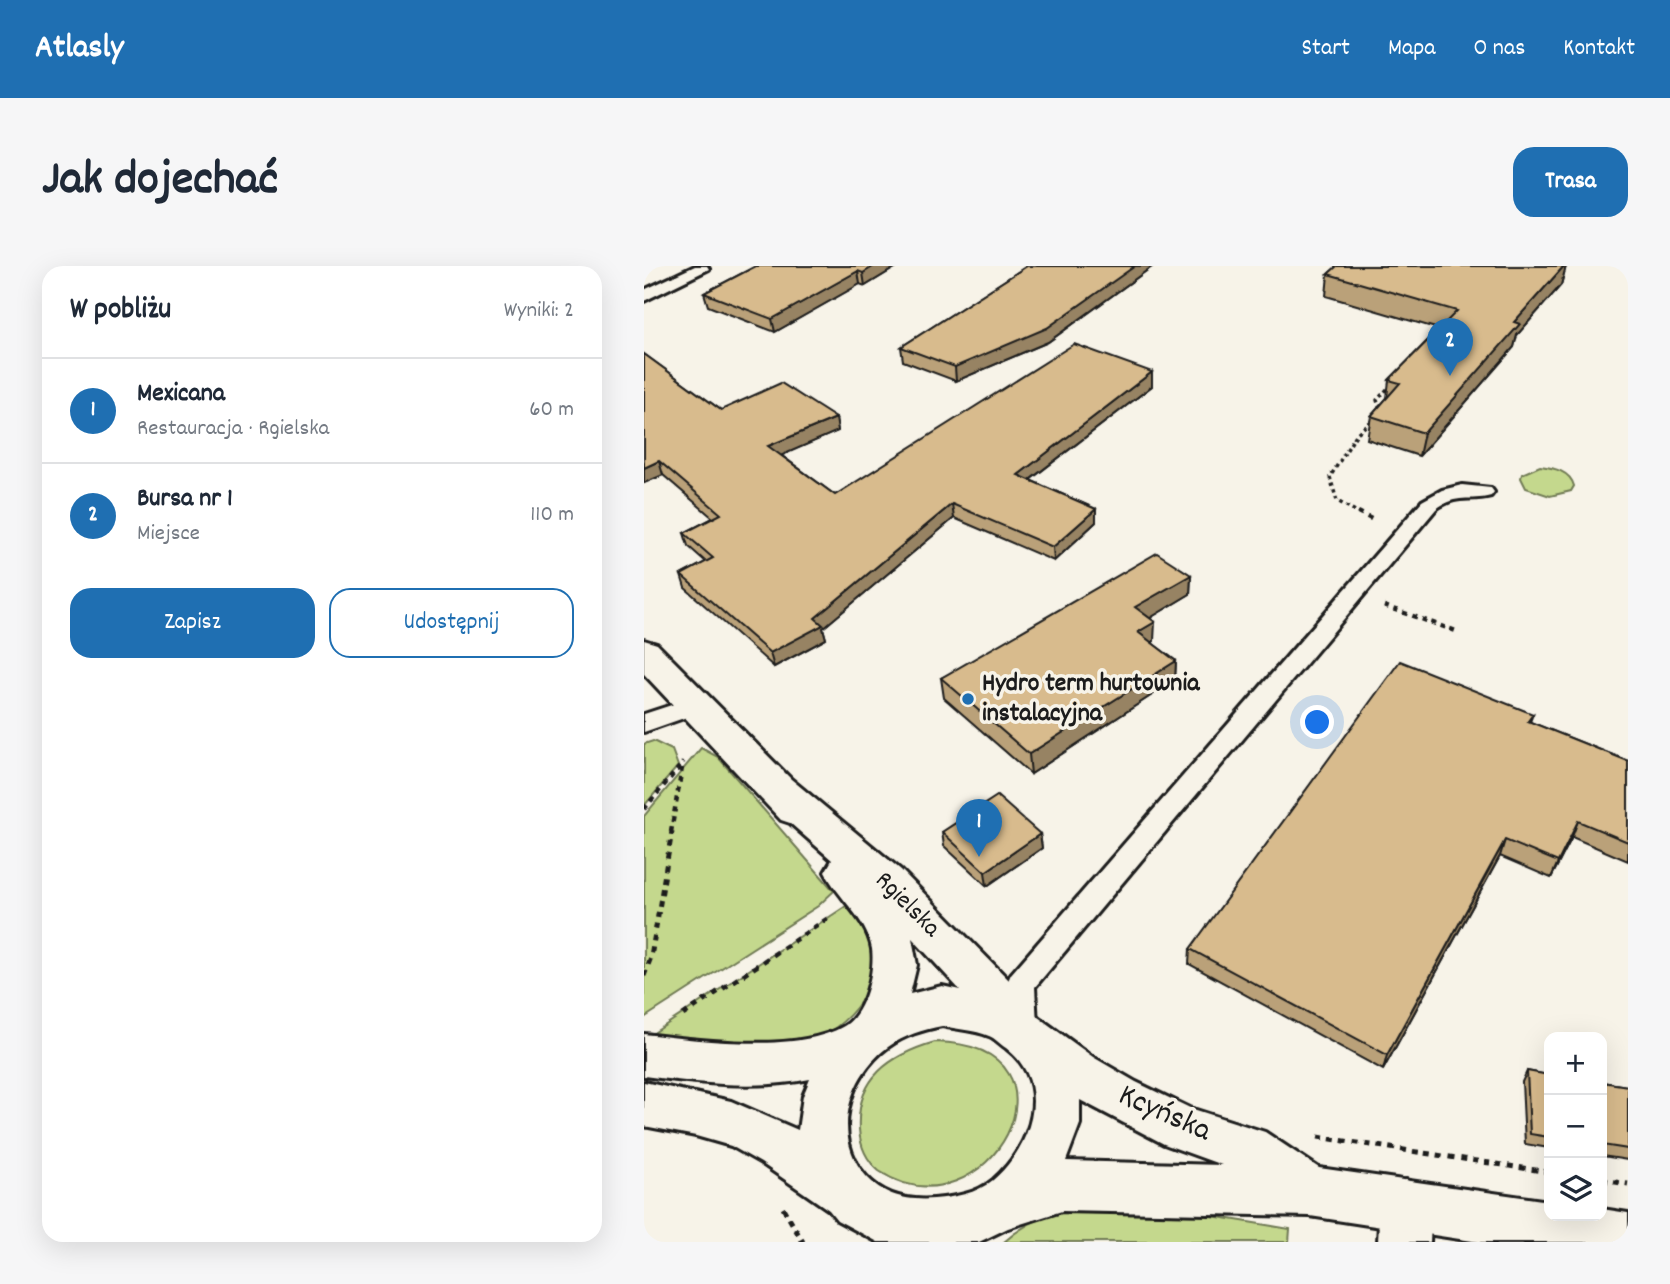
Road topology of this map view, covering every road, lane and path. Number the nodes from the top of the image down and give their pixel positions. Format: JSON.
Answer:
{"nodes":[{"id":1,"x":701,"y":269,"type":"dead end"},
{"id":2,"x":644,"y":296,"type":"edge"},
{"id":3,"x":1394,"y":382,"type":"edge"},
{"id":4,"x":1484,"y":492,"type":"dead end"},
{"id":5,"x":1405,"y":532,"type":"junction"},
{"id":6,"x":1352,"y":595,"type":"junction"},
{"id":7,"x":1456,"y":631,"type":"dead end"},
{"id":8,"x":644,"y":652,"type":"edge"},
{"id":9,"x":696,"y":705,"type":"junction"},
{"id":10,"x":644,"y":723,"type":"edge"},
{"id":11,"x":689,"y":755,"type":"dead end"},
{"id":12,"x":683,"y":762,"type":"junction"},
{"id":13,"x":780,"y":791,"type":"junction"},
{"id":14,"x":644,"y":808,"type":"edge"},
{"id":15,"x":865,"y":896,"type":"junction"},
{"id":16,"x":644,"y":976,"type":"edge"},
{"id":17,"x":677,"y":1018,"type":"dead end"},
{"id":18,"x":1023,"y":1031,"type":"junction"},
{"id":19,"x":865,"y":1038,"type":"junction"},
{"id":20,"x":644,"y":1055,"type":"edge"},
{"id":21,"x":644,"y":1104,"type":"edge"},
{"id":22,"x":1314,"y":1136,"type":"dead end"},
{"id":23,"x":1544,"y":1171,"type":"edge"},
{"id":24,"x":1607,"y":1181,"type":"edge"},
{"id":25,"x":1628,"y":1184,"type":"edge"},
{"id":26,"x":1310,"y":1191,"type":"junction"},
{"id":27,"x":845,"y":1192,"type":"junction"},
{"id":28,"x":779,"y":1201,"type":"dead end"},
{"id":29,"x":1405,"y":1223,"type":"edge"},
{"id":30,"x":984,"y":1224,"type":"edge"},
{"id":31,"x":1628,"y":1239,"type":"edge"},
{"id":32,"x":803,"y":1242,"type":"edge"},
{"id":33,"x":861,"y":1242,"type":"edge"}],
"edges":[{"from":1,"to":2,"type":"lane"},
{"from":3,"to":5,"type":"path"},
{"from":4,"to":5,"type":"lane"},
{"from":5,"to":6,"type":"lane"},
{"from":6,"to":7,"type":"path"},
{"from":6,"to":18,"type":"lane"},
{"from":8,"to":9,"type":"street","name":"Rgielska"},
{"from":9,"to":10,"type":"lane"},
{"from":9,"to":13,"type":"street","name":"Rgielska"},
{"from":11,"to":12,"type":"path"},
{"from":12,"to":14,"type":"path"},
{"from":12,"to":16,"type":"path"},
{"from":13,"to":15,"type":"street","name":"Rgielska"},
{"from":13,"to":18,"type":"street","name":"Rgielska"},
{"from":15,"to":17,"type":"path"},
{"from":15,"to":19,"type":"street","name":"Rgielska"},
{"from":18,"to":19,"type":"street"},
{"from":18,"to":26,"type":"street","name":"Kcyńska"},
{"from":18,"to":30,"type":"street"},
{"from":19,"to":20,"type":"street"},
{"from":19,"to":27,"type":"street"},
{"from":21,"to":27,"type":"street"},
{"from":22,"to":23,"type":"path"},
{"from":24,"to":25,"type":"path"},
{"from":26,"to":29,"type":"street","name":"Kcyńska"},
{"from":26,"to":30,"type":"street","name":"Kcyńska"},
{"from":27,"to":30,"type":"street"},
{"from":27,"to":33,"type":"street"},
{"from":28,"to":32,"type":"path"},
{"from":29,"to":31,"type":"street","name":"Kcyńska"}]}
